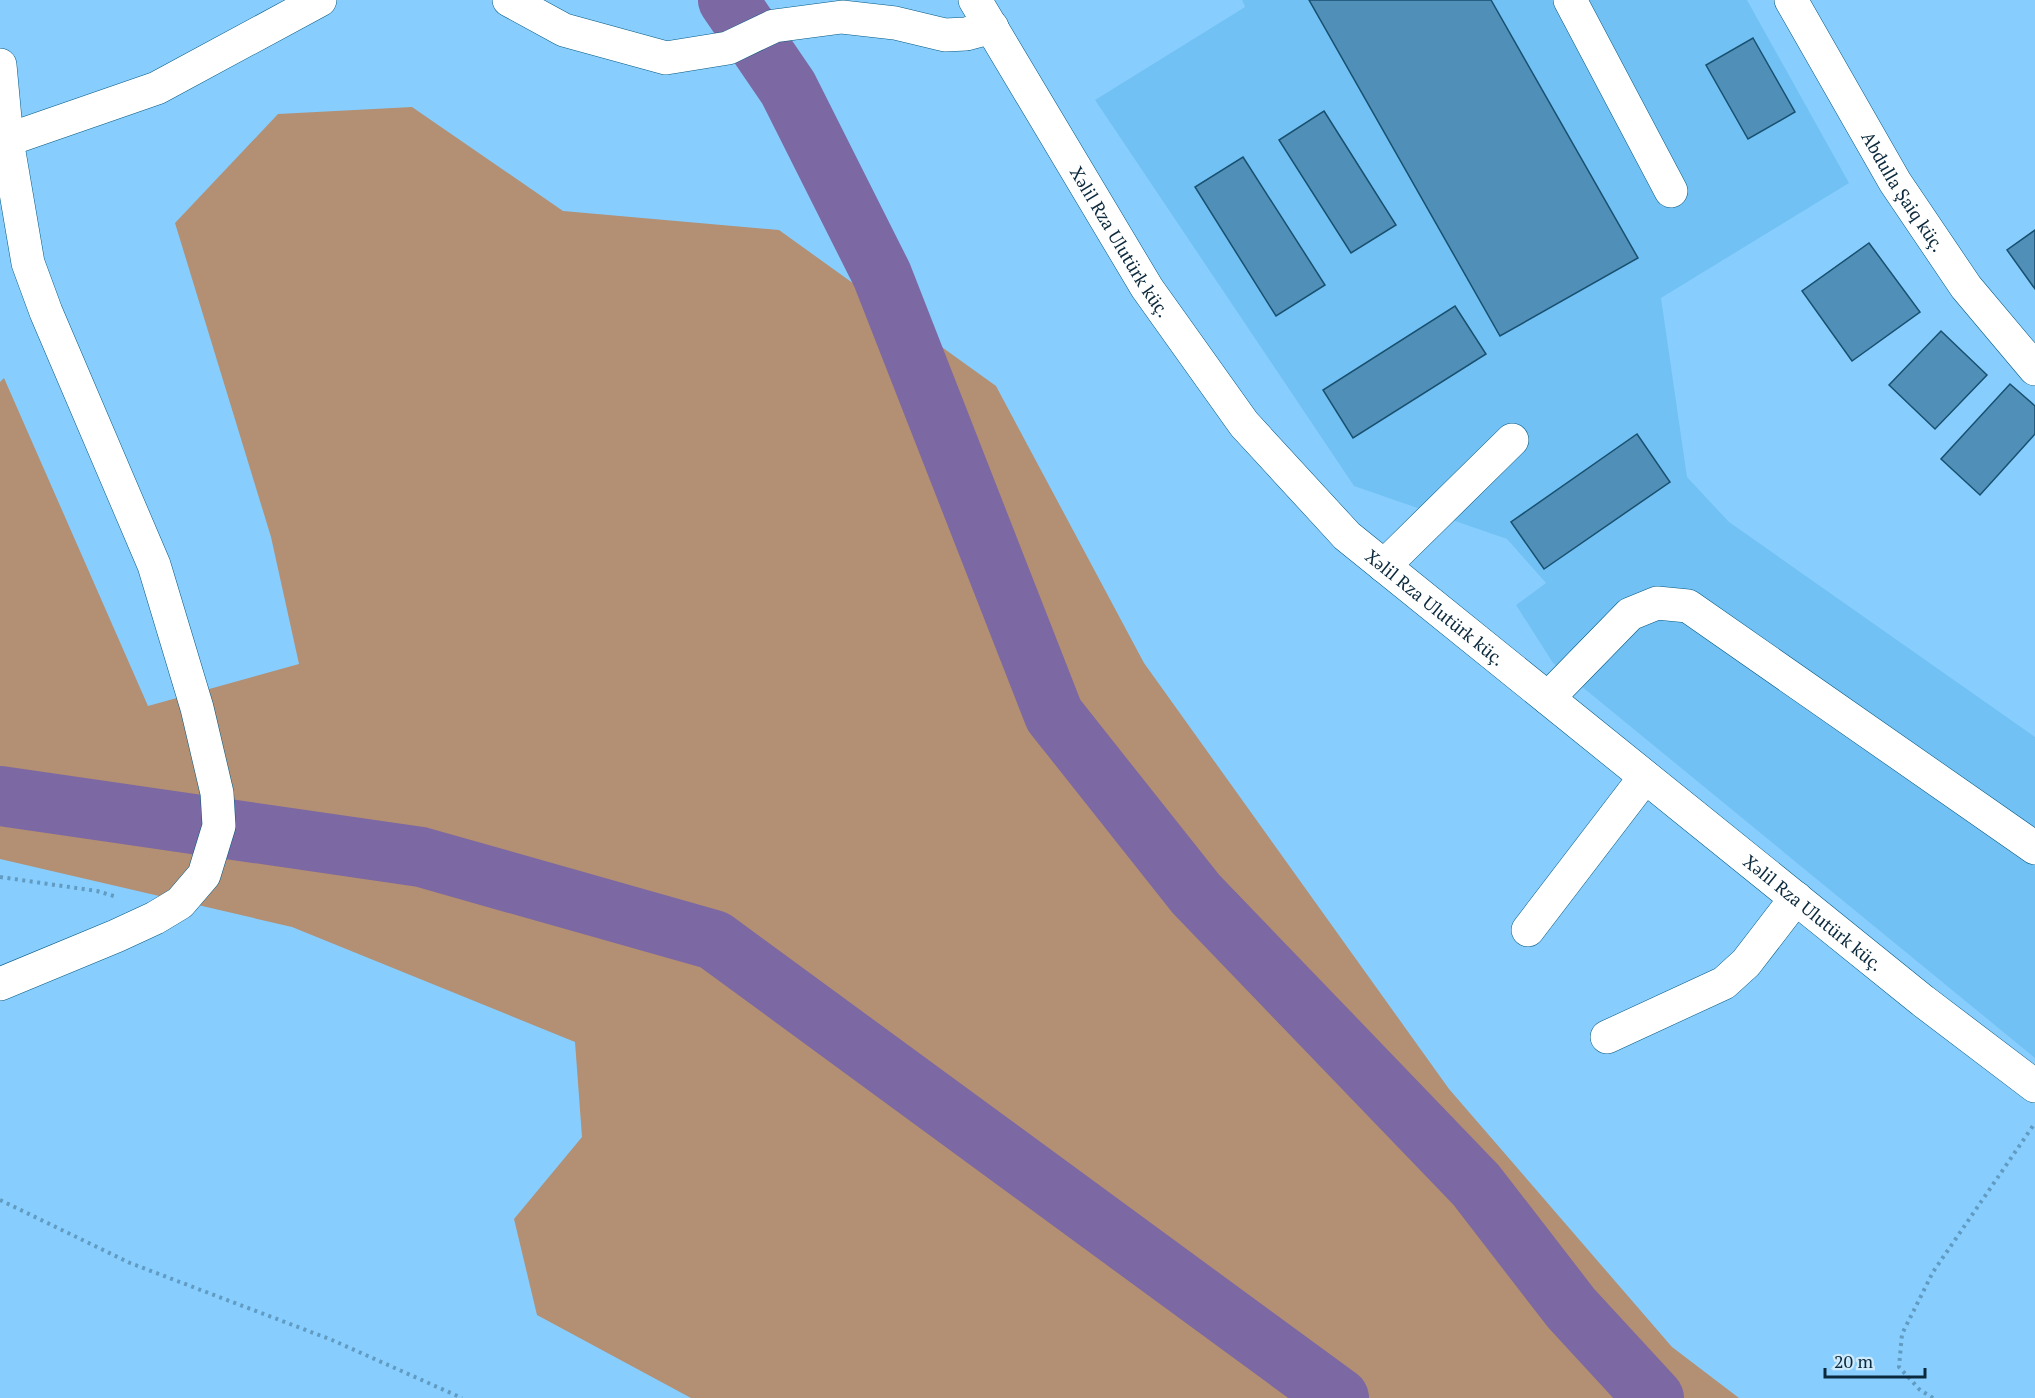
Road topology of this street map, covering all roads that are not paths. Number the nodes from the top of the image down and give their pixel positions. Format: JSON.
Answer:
{"nodes":[{"id":1,"x":320,"y":0,"type":"edge"},
{"id":2,"x":509,"y":0,"type":"edge"},
{"id":3,"x":975,"y":0,"type":"edge"},
{"id":4,"x":1570,"y":0,"type":"edge"},
{"id":5,"x":1791,"y":0,"type":"edge"},
{"id":6,"x":992,"y":27,"type":"junction"},
{"id":7,"x":0,"y":65,"type":"edge"},
{"id":8,"x":4,"y":140,"type":"edge"},
{"id":9,"x":1671,"y":191,"type":"dead end"},
{"id":10,"x":2035,"y":369,"type":"edge"},
{"id":11,"x":1512,"y":440,"type":"dead end"},
{"id":12,"x":1384,"y":566,"type":"junction"},
{"id":13,"x":1548,"y":698,"type":"junction"},
{"id":14,"x":1645,"y":777,"type":"junction"},
{"id":15,"x":2035,"y":848,"type":"edge"},
{"id":16,"x":1796,"y":898,"type":"junction"},
{"id":17,"x":1528,"y":930,"type":"dead end"},
{"id":18,"x":0,"y":984,"type":"edge"},
{"id":19,"x":1607,"y":1036,"type":"dead end"},
{"id":20,"x":2035,"y":1086,"type":"edge"}],
"edges":[{"from":1,"to":8,"type":"street"},
{"from":2,"to":6,"type":"street"},
{"from":3,"to":6,"type":"street","name":"Xəlil Rza Ulutürk küç."},
{"from":4,"to":9,"type":"street"},
{"from":5,"to":10,"type":"street","name":"Abdulla Şaiq küç."},
{"from":6,"to":12,"type":"street","name":"Xəlil Rza Ulutürk küç."},
{"from":7,"to":8,"type":"street"},
{"from":8,"to":18,"type":"street"},
{"from":11,"to":12,"type":"street"},
{"from":12,"to":13,"type":"street","name":"Xəlil Rza Ulutürk küç."},
{"from":13,"to":14,"type":"street","name":"Xəlil Rza Ulutürk küç."},
{"from":13,"to":15,"type":"street"},
{"from":14,"to":16,"type":"street","name":"Xəlil Rza Ulutürk küç."},
{"from":14,"to":17,"type":"street"},
{"from":16,"to":19,"type":"street"},
{"from":16,"to":20,"type":"street","name":"Xəlil Rza Ulutürk küç."}]}
